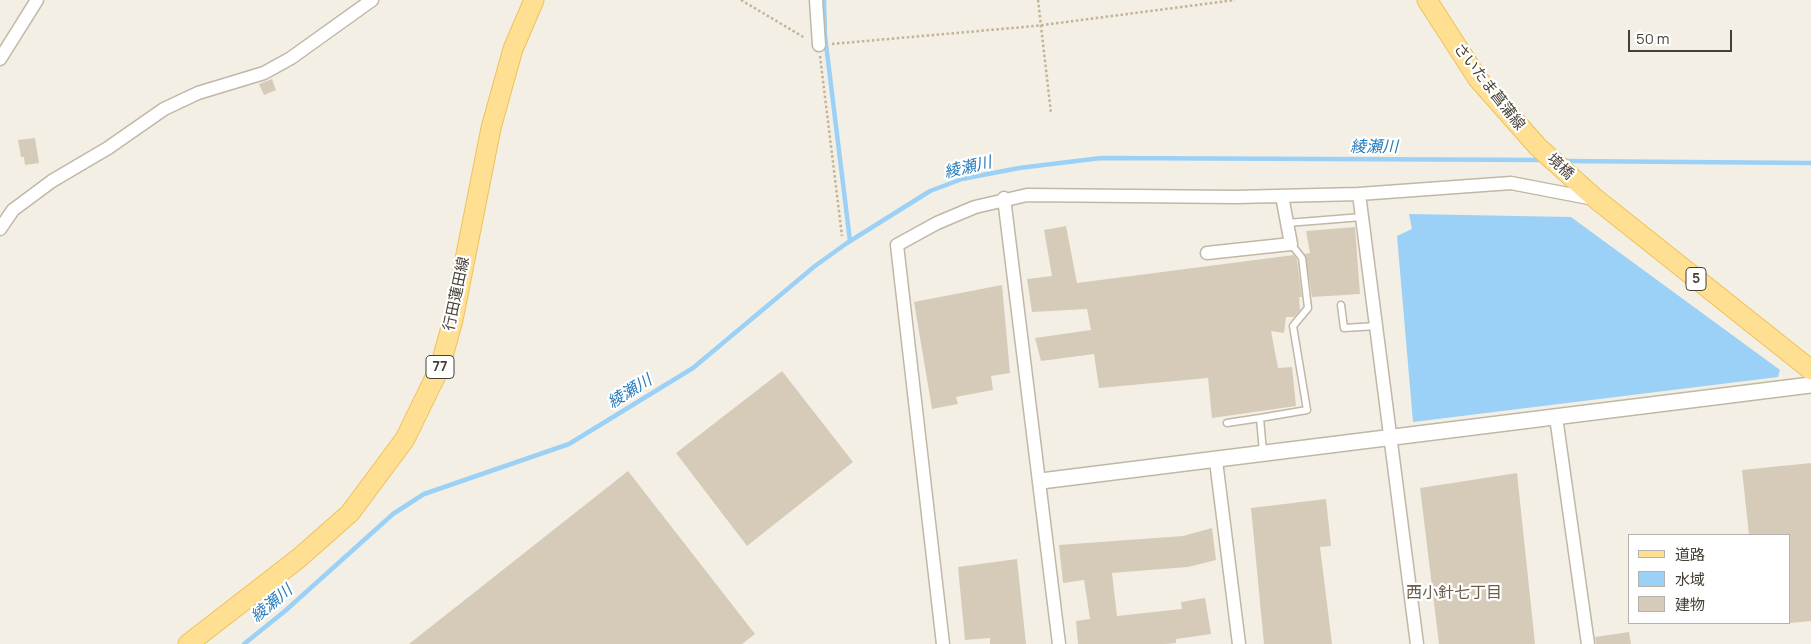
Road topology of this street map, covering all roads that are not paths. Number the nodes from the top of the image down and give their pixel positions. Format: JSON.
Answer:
{"nodes":[{"id":1,"x":37,"y":0,"type":"edge"},
{"id":2,"x":372,"y":0,"type":"edge"},
{"id":3,"x":534,"y":0,"type":"edge"},
{"id":4,"x":816,"y":0,"type":"edge"},
{"id":5,"x":1427,"y":0,"type":"edge"},
{"id":6,"x":819,"y":45,"type":"road end"},
{"id":7,"x":0,"y":59,"type":"edge"},
{"id":8,"x":1538,"y":147,"type":"joint"},
{"id":9,"x":1589,"y":193,"type":"junction"},
{"id":10,"x":1359,"y":194,"type":"junction"},
{"id":11,"x":1282,"y":196,"type":"junction"},
{"id":12,"x":1004,"y":198,"type":"junction"},
{"id":13,"x":1362,"y":217,"type":"junction"},
{"id":14,"x":1287,"y":223,"type":"junction"},
{"id":15,"x":0,"y":229,"type":"edge"},
{"id":16,"x":1291,"y":244,"type":"junction"},
{"id":17,"x":1207,"y":253,"type":"dead end"},
{"id":18,"x":1341,"y":305,"type":"dead end"},
{"id":19,"x":1377,"y":326,"type":"junction"},
{"id":20,"x":1811,"y":370,"type":"edge"},
{"id":21,"x":1811,"y":385,"type":"edge"},
{"id":22,"x":1556,"y":417,"type":"junction"},
{"id":23,"x":1260,"y":418,"type":"junction"},
{"id":24,"x":1227,"y":423,"type":"dead end"},
{"id":25,"x":1391,"y":438,"type":"junction"},
{"id":26,"x":1263,"y":454,"type":"junction"},
{"id":27,"x":1216,"y":460,"type":"junction"},
{"id":28,"x":1041,"y":481,"type":"junction"},
{"id":29,"x":188,"y":644,"type":"edge"},
{"id":30,"x":943,"y":644,"type":"edge"},
{"id":31,"x":1059,"y":644,"type":"edge"},
{"id":32,"x":1240,"y":644,"type":"edge"},
{"id":33,"x":1417,"y":644,"type":"edge"},
{"id":34,"x":1588,"y":644,"type":"edge"}],
"edges":[{"from":1,"to":7,"type":"street"},
{"from":2,"to":15,"type":"street"},
{"from":3,"to":29,"type":"main road","name":"行田蓮田線","number":"77"},
{"from":4,"to":6,"type":"street"},
{"from":5,"to":8,"type":"main road","name":"さいたま菖蒲線","number":"5"},
{"from":8,"to":9,"type":"main road","name":"境橋","number":"5"},
{"from":9,"to":10,"type":"street"},
{"from":9,"to":20,"type":"main road","number":"5"},
{"from":10,"to":11,"type":"street"},
{"from":10,"to":13,"type":"street"},
{"from":11,"to":12,"type":"street"},
{"from":11,"to":14,"type":"street"},
{"from":12,"to":28,"type":"street"},
{"from":12,"to":30,"type":"street"},
{"from":13,"to":14,"type":"lane"},
{"from":13,"to":19,"type":"street"},
{"from":14,"to":16,"type":"street"},
{"from":16,"to":17,"type":"street"},
{"from":16,"to":23,"type":"lane"},
{"from":18,"to":19,"type":"lane"},
{"from":19,"to":25,"type":"street"},
{"from":21,"to":22,"type":"street"},
{"from":22,"to":25,"type":"street"},
{"from":22,"to":34,"type":"street"},
{"from":23,"to":24,"type":"lane"},
{"from":23,"to":26,"type":"lane"},
{"from":25,"to":26,"type":"street"},
{"from":25,"to":33,"type":"street"},
{"from":26,"to":27,"type":"street"},
{"from":27,"to":28,"type":"street"},
{"from":27,"to":32,"type":"street"},
{"from":28,"to":31,"type":"street"}]}
